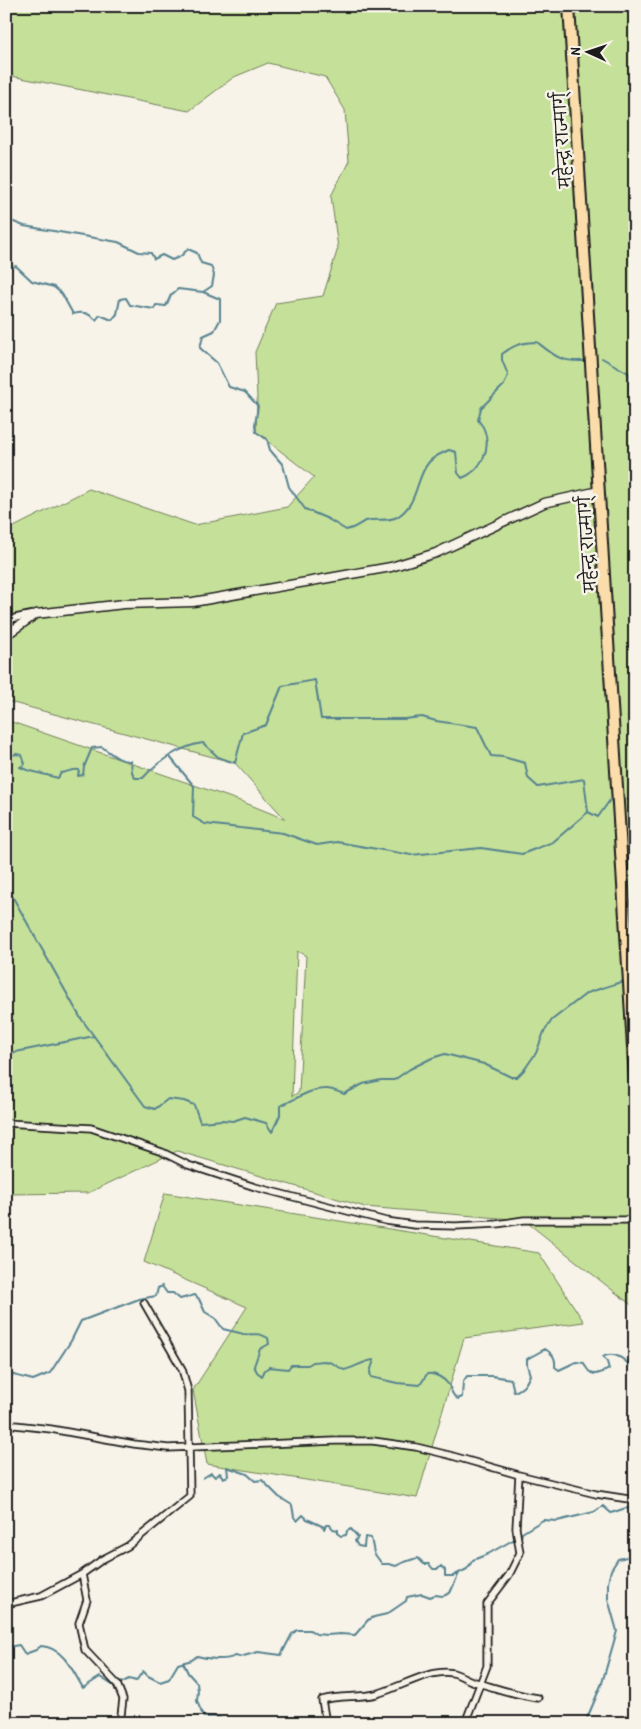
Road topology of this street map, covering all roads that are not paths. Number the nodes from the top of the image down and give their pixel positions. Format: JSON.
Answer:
{"nodes":[{"id":1,"x":569,"y":6,"type":"edge"},
{"id":2,"x":599,"y":491,"type":"junction"},
{"id":3,"x":36,"y":614,"type":"junction"},
{"id":4,"x":6,"y":620,"type":"edge"},
{"id":5,"x":6,"y":636,"type":"edge"},
{"id":6,"x":635,"y":1080,"type":"edge"},
{"id":7,"x":6,"y":1123,"type":"edge"},
{"id":8,"x":635,"y":1220,"type":"edge"},
{"id":9,"x":144,"y":1302,"type":"dead end"},
{"id":10,"x":6,"y":1424,"type":"edge"},
{"id":11,"x":189,"y":1448,"type":"junction"},
{"id":12,"x":519,"y":1475,"type":"junction"},
{"id":13,"x":635,"y":1500,"type":"edge"},
{"id":14,"x":82,"y":1574,"type":"junction"},
{"id":15,"x":6,"y":1604,"type":"edge"},
{"id":16,"x":481,"y":1683,"type":"junction"},
{"id":17,"x":538,"y":1698,"type":"dead end"},
{"id":18,"x":120,"y":1723,"type":"edge"},
{"id":19,"x":326,"y":1723,"type":"edge"},
{"id":20,"x":465,"y":1723,"type":"edge"}],
"edges":[{"from":1,"to":2,"type":"highway","name":"महेन्द्र राज्मार्ग्"},
{"from":2,"to":3,"type":"street"},
{"from":2,"to":6,"type":"highway","name":"महेन्द्र राज्मार्ग्"},
{"from":3,"to":4,"type":"street"},
{"from":3,"to":5,"type":"street"},
{"from":7,"to":8,"type":"street"},
{"from":9,"to":11,"type":"street"},
{"from":10,"to":11,"type":"street"},
{"from":11,"to":12,"type":"street"},
{"from":11,"to":14,"type":"street"},
{"from":12,"to":13,"type":"street"},
{"from":12,"to":16,"type":"street"},
{"from":14,"to":15,"type":"street"},
{"from":14,"to":18,"type":"street"},
{"from":16,"to":17,"type":"street"},
{"from":16,"to":19,"type":"street"},
{"from":16,"to":20,"type":"street"}]}
